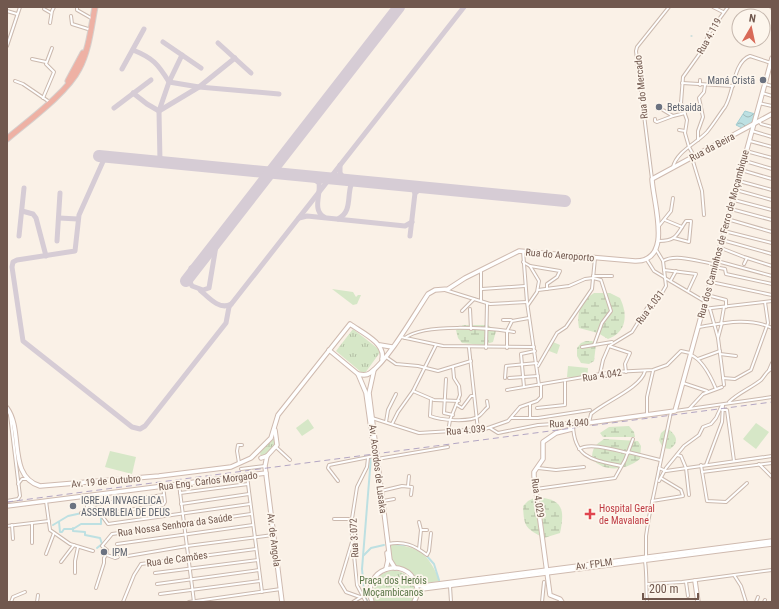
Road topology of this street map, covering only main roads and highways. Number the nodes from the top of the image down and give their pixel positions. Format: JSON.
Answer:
{"nodes":[{"id":1,"x":94,"y":7,"type":"edge"},
{"id":2,"x":772,"y":58,"type":"edge"},
{"id":3,"x":771,"y":63,"type":"edge"},
{"id":4,"x":770,"y":73,"type":"edge"},
{"id":5,"x":772,"y":115,"type":"edge"},
{"id":6,"x":754,"y":124,"type":"junction"},
{"id":7,"x":7,"y":138,"type":"edge"},
{"id":8,"x":647,"y":260,"type":"joint"},
{"id":9,"x":379,"y":345,"type":"junction"},
{"id":10,"x":392,"y":347,"type":"junction"},
{"id":11,"x":329,"y":350,"type":"junction"},
{"id":12,"x":382,"y":360,"type":"junction"},
{"id":13,"x":374,"y":369,"type":"junction"},
{"id":14,"x":358,"y":374,"type":"junction"},
{"id":15,"x":8,"y":411,"type":"edge"},
{"id":16,"x":673,"y":411,"type":"joint"},
{"id":17,"x":275,"y":421,"type":"junction"},
{"id":18,"x":573,"y":425,"type":"joint"},
{"id":19,"x":271,"y":437,"type":"junction"},
{"id":20,"x":276,"y":439,"type":"junction"},
{"id":21,"x":258,"y":452,"type":"junction"},
{"id":22,"x":267,"y":456,"type":"junction"},
{"id":23,"x":260,"y":457,"type":"junction"},
{"id":24,"x":251,"y":458,"type":"junction"},
{"id":25,"x":376,"y":458,"type":"junction"},
{"id":26,"x":265,"y":466,"type":"junction"},
{"id":27,"x":266,"y":474,"type":"junction"},
{"id":28,"x":7,"y":506,"type":"edge"},
{"id":29,"x":772,"y":541,"type":"edge"},
{"id":30,"x":772,"y":544,"type":"edge"},
{"id":31,"x":740,"y":547,"type":"junction"},
{"id":32,"x":646,"y":559,"type":"junction"},
{"id":33,"x":394,"y":568,"type":"junction"},
{"id":34,"x":386,"y":569,"type":"junction"},
{"id":35,"x":546,"y":573,"type":"junction"},
{"id":36,"x":695,"y":581,"type":"road end"},
{"id":37,"x":416,"y":585,"type":"junction"},
{"id":38,"x":417,"y":593,"type":"junction"},
{"id":39,"x":282,"y":602,"type":"edge"},
{"id":40,"x":372,"y":602,"type":"edge"},
{"id":41,"x":414,"y":602,"type":"edge"},
{"id":42,"x":562,"y":602,"type":"edge"},
{"id":43,"x":698,"y":602,"type":"edge"}],
"edges":[{"from":1,"to":7,"type":"highway"},
{"from":1,"to":7,"type":"highway"},
{"from":2,"to":3,"type":"main road","name":"Rua dos Caminhos de Ferro de Moçambique"},
{"from":3,"to":4,"type":"main road","name":"Rua dos Caminhos de Ferro de Moçambique"},
{"from":4,"to":6,"type":"main road","name":"Rua dos Caminhos de Ferro de Moçambique"},
{"from":5,"to":6,"type":"main road","name":"Rua da Beira"},
{"from":6,"to":8,"type":"main road","name":"Rua da Beira"},
{"from":6,"to":16,"type":"main road","name":"Rua dos Caminhos de Ferro de Moçambique"},
{"from":8,"to":10,"type":"main road","name":"Rua do Aeroporto"},
{"from":9,"to":10,"type":"main road"},
{"from":9,"to":11,"type":"main road"},
{"from":9,"to":12,"type":"main road"},
{"from":10,"to":12,"type":"main road","name":"Rua do Aeroporto"},
{"from":11,"to":14,"type":"main road"},
{"from":11,"to":17,"type":"main road"},
{"from":12,"to":13,"type":"main road","name":"Rua do Aeroporto"},
{"from":13,"to":14,"type":"main road"},
{"from":13,"to":25,"type":"main road","name":"Av. Acordos de Lusaka"},
{"from":14,"to":25,"type":"main road","name":"Av. Acordos de Lusaka"},
{"from":15,"to":24,"type":"main road","name":"Av. 19 de Outubro"},
{"from":16,"to":18,"type":"main road","name":"Rua 4.040"},
{"from":17,"to":19,"type":"main road"},
{"from":17,"to":20,"type":"main road"},
{"from":18,"to":35,"type":"main road","name":"Rua 4.029"},
{"from":19,"to":20,"type":"main road"},
{"from":19,"to":21,"type":"main road","name":"Av. 19 de Outubro"},
{"from":20,"to":22,"type":"main road"},
{"from":21,"to":23,"type":"main road"},
{"from":21,"to":24,"type":"main road","name":"Av. 19 de Outubro"},
{"from":22,"to":23,"type":"main road"},
{"from":22,"to":26,"type":"main road"},
{"from":23,"to":24,"type":"main road"},
{"from":23,"to":26,"type":"main road"},
{"from":25,"to":33,"type":"main road","name":"Av. Acordos de Lusaka"},
{"from":25,"to":34,"type":"main road","name":"Av. Acordos de Lusaka"},
{"from":26,"to":27,"type":"main road","name":"Av. de Angola"},
{"from":27,"to":28,"type":"main road","name":"Rua Eng. Carlos Morgado"},
{"from":27,"to":39,"type":"main road","name":"Av. de Angola"},
{"from":29,"to":31,"type":"main road","name":"Av. FPLM"},
{"from":30,"to":31,"type":"main road","name":"Av. FPLM"},
{"from":31,"to":32,"type":"main road","name":"Av. FPLM"},
{"from":32,"to":35,"type":"main road","name":"Av. FPLM"},
{"from":32,"to":35,"type":"main road","name":"Av. FPLM"},
{"from":33,"to":34,"type":"main road"},
{"from":33,"to":37,"type":"main road"},
{"from":34,"to":40,"type":"main road"},
{"from":35,"to":37,"type":"main road","name":"Av. FPLM"},
{"from":35,"to":38,"type":"main road"},
{"from":35,"to":42,"type":"main road","name":"Rua 4.029"},
{"from":36,"to":43,"type":"main road"},
{"from":37,"to":38,"type":"main road"},
{"from":38,"to":41,"type":"main road"}]}
